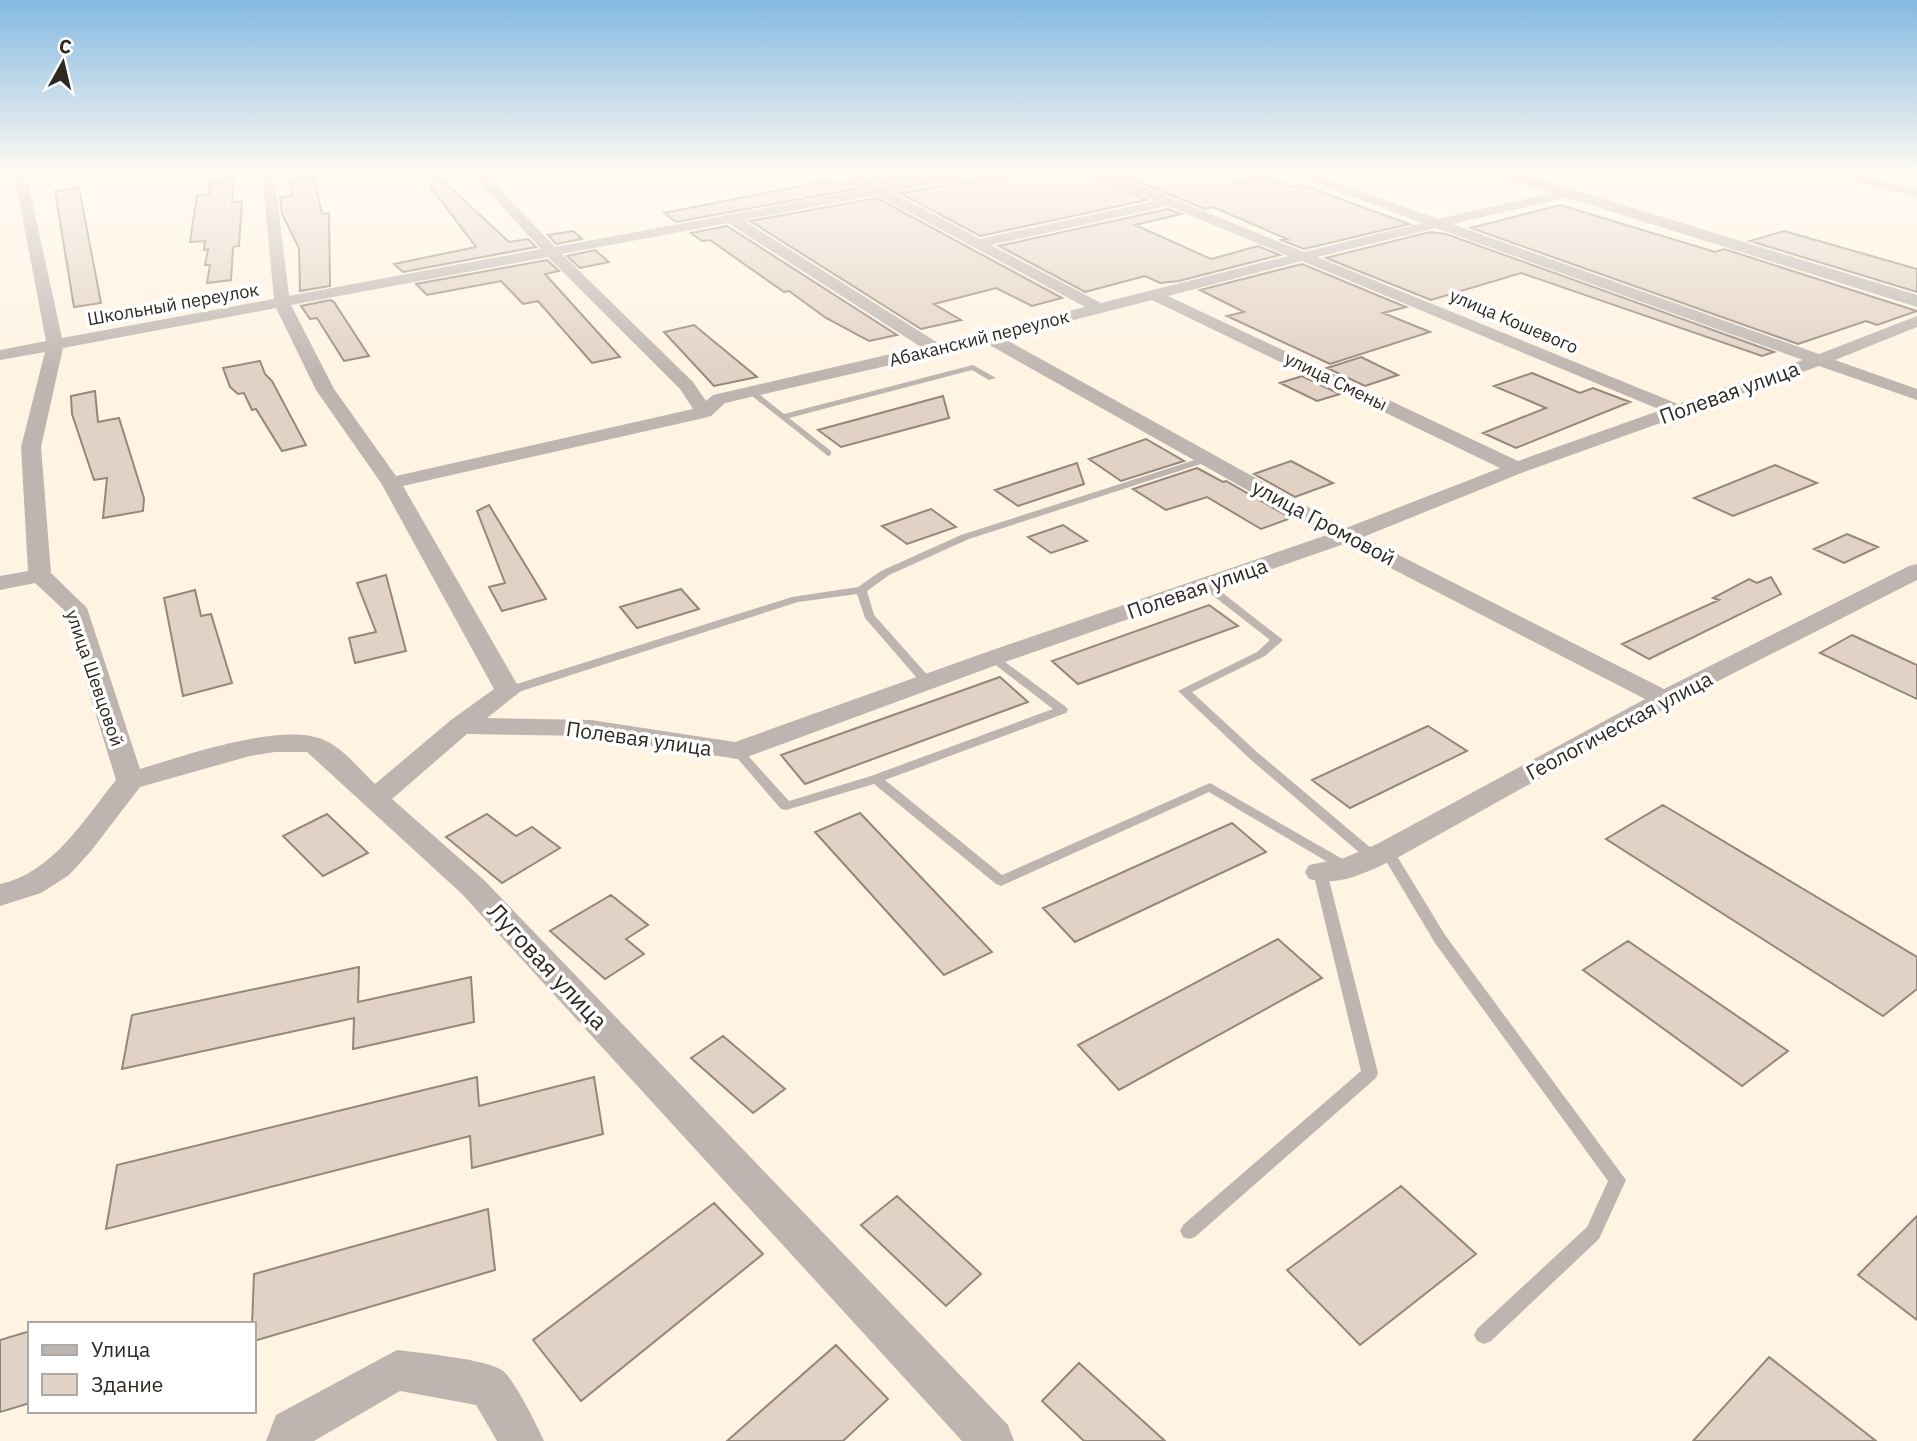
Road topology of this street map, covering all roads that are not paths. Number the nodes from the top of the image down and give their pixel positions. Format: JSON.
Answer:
{"nodes":[{"id":1,"x":35,"y":240,"type":"edge"},
{"id":2,"x":275,"y":240,"type":"edge"},
{"id":3,"x":541,"y":240,"type":"edge"},
{"id":4,"x":621,"y":240,"type":"edge"},
{"id":5,"x":765,"y":240,"type":"edge"},
{"id":6,"x":975,"y":240,"type":"edge"},
{"id":7,"x":993,"y":240,"type":"edge"},
{"id":8,"x":1266,"y":240,"type":"edge"},
{"id":9,"x":1374,"y":240,"type":"edge"},
{"id":10,"x":1481,"y":240,"type":"edge"},
{"id":11,"x":1721,"y":240,"type":"edge"},
{"id":12,"x":980,"y":243,"type":"junction"},
{"id":13,"x":554,"y":254,"type":"junction"},
{"id":14,"x":1306,"y":256,"type":"junction"},
{"id":15,"x":1154,"y":295,"type":"junction"},
{"id":16,"x":1917,"y":301,"type":"edge"},
{"id":17,"x":282,"y":303,"type":"junction"},
{"id":18,"x":1098,"y":308,"type":"junction"},
{"id":19,"x":1917,"y":321,"type":"edge"},
{"id":20,"x":988,"y":337,"type":"junction"},
{"id":21,"x":55,"y":345,"type":"junction"},
{"id":22,"x":935,"y":349,"type":"junction"},
{"id":23,"x":0,"y":355,"type":"edge"},
{"id":24,"x":1817,"y":361,"type":"junction"},
{"id":25,"x":992,"y":378,"type":"dead end"},
{"id":26,"x":751,"y":392,"type":"junction"},
{"id":27,"x":1917,"y":395,"type":"edge"},
{"id":28,"x":1679,"y":411,"type":"junction"},
{"id":29,"x":704,"y":412,"type":"junction"},
{"id":30,"x":782,"y":417,"type":"junction"},
{"id":31,"x":828,"y":453,"type":"dead end"},
{"id":32,"x":1207,"y":459,"type":"junction"},
{"id":33,"x":1517,"y":468,"type":"junction"},
{"id":34,"x":391,"y":483,"type":"junction"},
{"id":35,"x":1345,"y":536,"type":"junction"},
{"id":36,"x":40,"y":575,"type":"junction"},
{"id":37,"x":1915,"y":575,"type":"edge"},
{"id":38,"x":0,"y":583,"type":"edge"},
{"id":39,"x":1206,"y":585,"type":"junction"},
{"id":40,"x":861,"y":590,"type":"junction"},
{"id":41,"x":993,"y":658,"type":"junction"},
{"id":42,"x":927,"y":682,"type":"junction"},
{"id":43,"x":508,"y":691,"type":"junction"},
{"id":44,"x":1664,"y":699,"type":"junction"},
{"id":45,"x":460,"y":726,"type":"junction"},
{"id":46,"x":737,"y":751,"type":"junction"},
{"id":47,"x":877,"y":779,"type":"junction"},
{"id":48,"x":130,"y":781,"type":"junction"},
{"id":49,"x":375,"y":799,"type":"junction"},
{"id":50,"x":1380,"y":854,"type":"junction"},
{"id":51,"x":1349,"y":868,"type":"junction"},
{"id":52,"x":1320,"y":872,"type":"joint"},
{"id":53,"x":0,"y":895,"type":"edge"},
{"id":54,"x":1189,"y":1231,"type":"dead end"},
{"id":55,"x":1484,"y":1335,"type":"dead end"},
{"id":56,"x":288,"y":1441,"type":"edge"},
{"id":57,"x":522,"y":1441,"type":"edge"},
{"id":58,"x":992,"y":1441,"type":"edge"}],
"edges":[{"from":1,"to":21,"type":"street"},
{"from":2,"to":17,"type":"street"},
{"from":3,"to":13,"type":"street"},
{"from":4,"to":13,"type":"street","name":"Школьный переулок"},
{"from":5,"to":22,"type":"street"},
{"from":6,"to":12,"type":"street"},
{"from":7,"to":12,"type":"street"},
{"from":8,"to":14,"type":"street","name":"улица Кошевого"},
{"from":9,"to":14,"type":"street","name":"Абаканский переулок"},
{"from":10,"to":24,"type":"street"},
{"from":11,"to":16,"type":"street"},
{"from":12,"to":18,"type":"street"},
{"from":13,"to":17,"type":"street","name":"Школьный переулок"},
{"from":13,"to":29,"type":"street"},
{"from":14,"to":15,"type":"street","name":"Абаканский переулок"},
{"from":14,"to":28,"type":"street","name":"улица Кошевого"},
{"from":15,"to":18,"type":"street","name":"Абаканский переулок"},
{"from":15,"to":33,"type":"street","name":"улица Смены"},
{"from":17,"to":21,"type":"street","name":"Школьный переулок"},
{"from":17,"to":34,"type":"street"},
{"from":18,"to":20,"type":"street","name":"Абаканский переулок"},
{"from":19,"to":24,"type":"street","name":"Полевая улица"},
{"from":20,"to":22,"type":"street","name":"Абаканский переулок"},
{"from":20,"to":32,"type":"street","name":"улица Громовой"},
{"from":21,"to":23,"type":"street","name":"Школьный переулок"},
{"from":21,"to":36,"type":"street"},
{"from":22,"to":26,"type":"street","name":"Абаканский переулок"},
{"from":24,"to":27,"type":"street"},
{"from":24,"to":28,"type":"street","name":"Полевая улица"},
{"from":25,"to":30,"type":"lane"},
{"from":26,"to":29,"type":"street","name":"Абаканский переулок"},
{"from":26,"to":30,"type":"lane"},
{"from":28,"to":33,"type":"street","name":"Полевая улица"},
{"from":29,"to":34,"type":"street","name":"Абаканский переулок"},
{"from":30,"to":31,"type":"lane"},
{"from":32,"to":35,"type":"street","name":"улица Громовой"},
{"from":32,"to":40,"type":"lane"},
{"from":33,"to":35,"type":"street","name":"Полевая улица"},
{"from":34,"to":43,"type":"street"},
{"from":35,"to":39,"type":"street","name":"Полевая улица"},
{"from":35,"to":44,"type":"street","name":"улица Громовой"},
{"from":36,"to":38,"type":"street"},
{"from":36,"to":48,"type":"street","name":"улица Шевцовой"},
{"from":37,"to":44,"type":"street","name":"Геологическая улица"},
{"from":39,"to":41,"type":"street","name":"Полевая улица"},
{"from":39,"to":50,"type":"lane"},
{"from":40,"to":42,"type":"lane"},
{"from":40,"to":43,"type":"lane"},
{"from":41,"to":42,"type":"street","name":"Полевая улица"},
{"from":41,"to":47,"type":"lane"},
{"from":42,"to":46,"type":"street","name":"Полевая улица"},
{"from":43,"to":45,"type":"street"},
{"from":44,"to":50,"type":"street","name":"Геологическая улица"},
{"from":45,"to":46,"type":"street","name":"Полевая улица"},
{"from":45,"to":49,"type":"street"},
{"from":46,"to":47,"type":"lane"},
{"from":47,"to":51,"type":"lane"},
{"from":48,"to":49,"type":"street","name":"Луговая улица"},
{"from":48,"to":53,"type":"street"},
{"from":49,"to":58,"type":"street","name":"Луговая улица"},
{"from":50,"to":51,"type":"street","name":"Геологическая улица"},
{"from":50,"to":55,"type":"lane"},
{"from":51,"to":52,"type":"street","name":"Геологическая улица"},
{"from":52,"to":54,"type":"lane"},
{"from":56,"to":57,"type":"street"}]}
